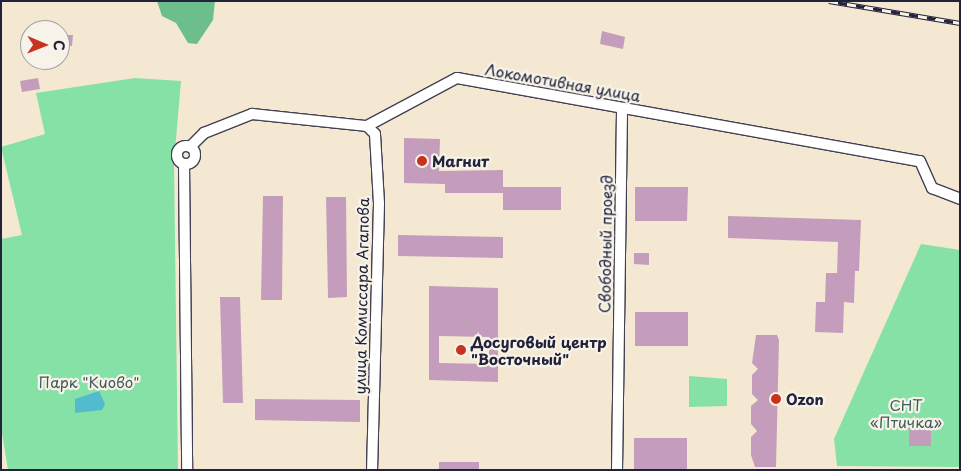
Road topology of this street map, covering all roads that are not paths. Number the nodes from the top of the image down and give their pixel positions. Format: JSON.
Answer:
{"nodes":[{"id":1,"x":622,"y":108,"type":"junction"},
{"id":2,"x":367,"y":126,"type":"junction"},
{"id":3,"x":960,"y":199,"type":"edge"},
{"id":4,"x":187,"y":470,"type":"edge"},
{"id":5,"x":372,"y":470,"type":"edge"},
{"id":6,"x":618,"y":470,"type":"edge"}],
"edges":[{"from":1,"to":2,"type":"street","name":"Локомотивная улица"},
{"from":1,"to":3,"type":"street","name":"Локомотивная улица"},
{"from":1,"to":6,"type":"street","name":"Свободный проезд"},
{"from":2,"to":4,"type":"street"},
{"from":2,"to":5,"type":"street","name":"улица Комиссара Агапова"}]}
